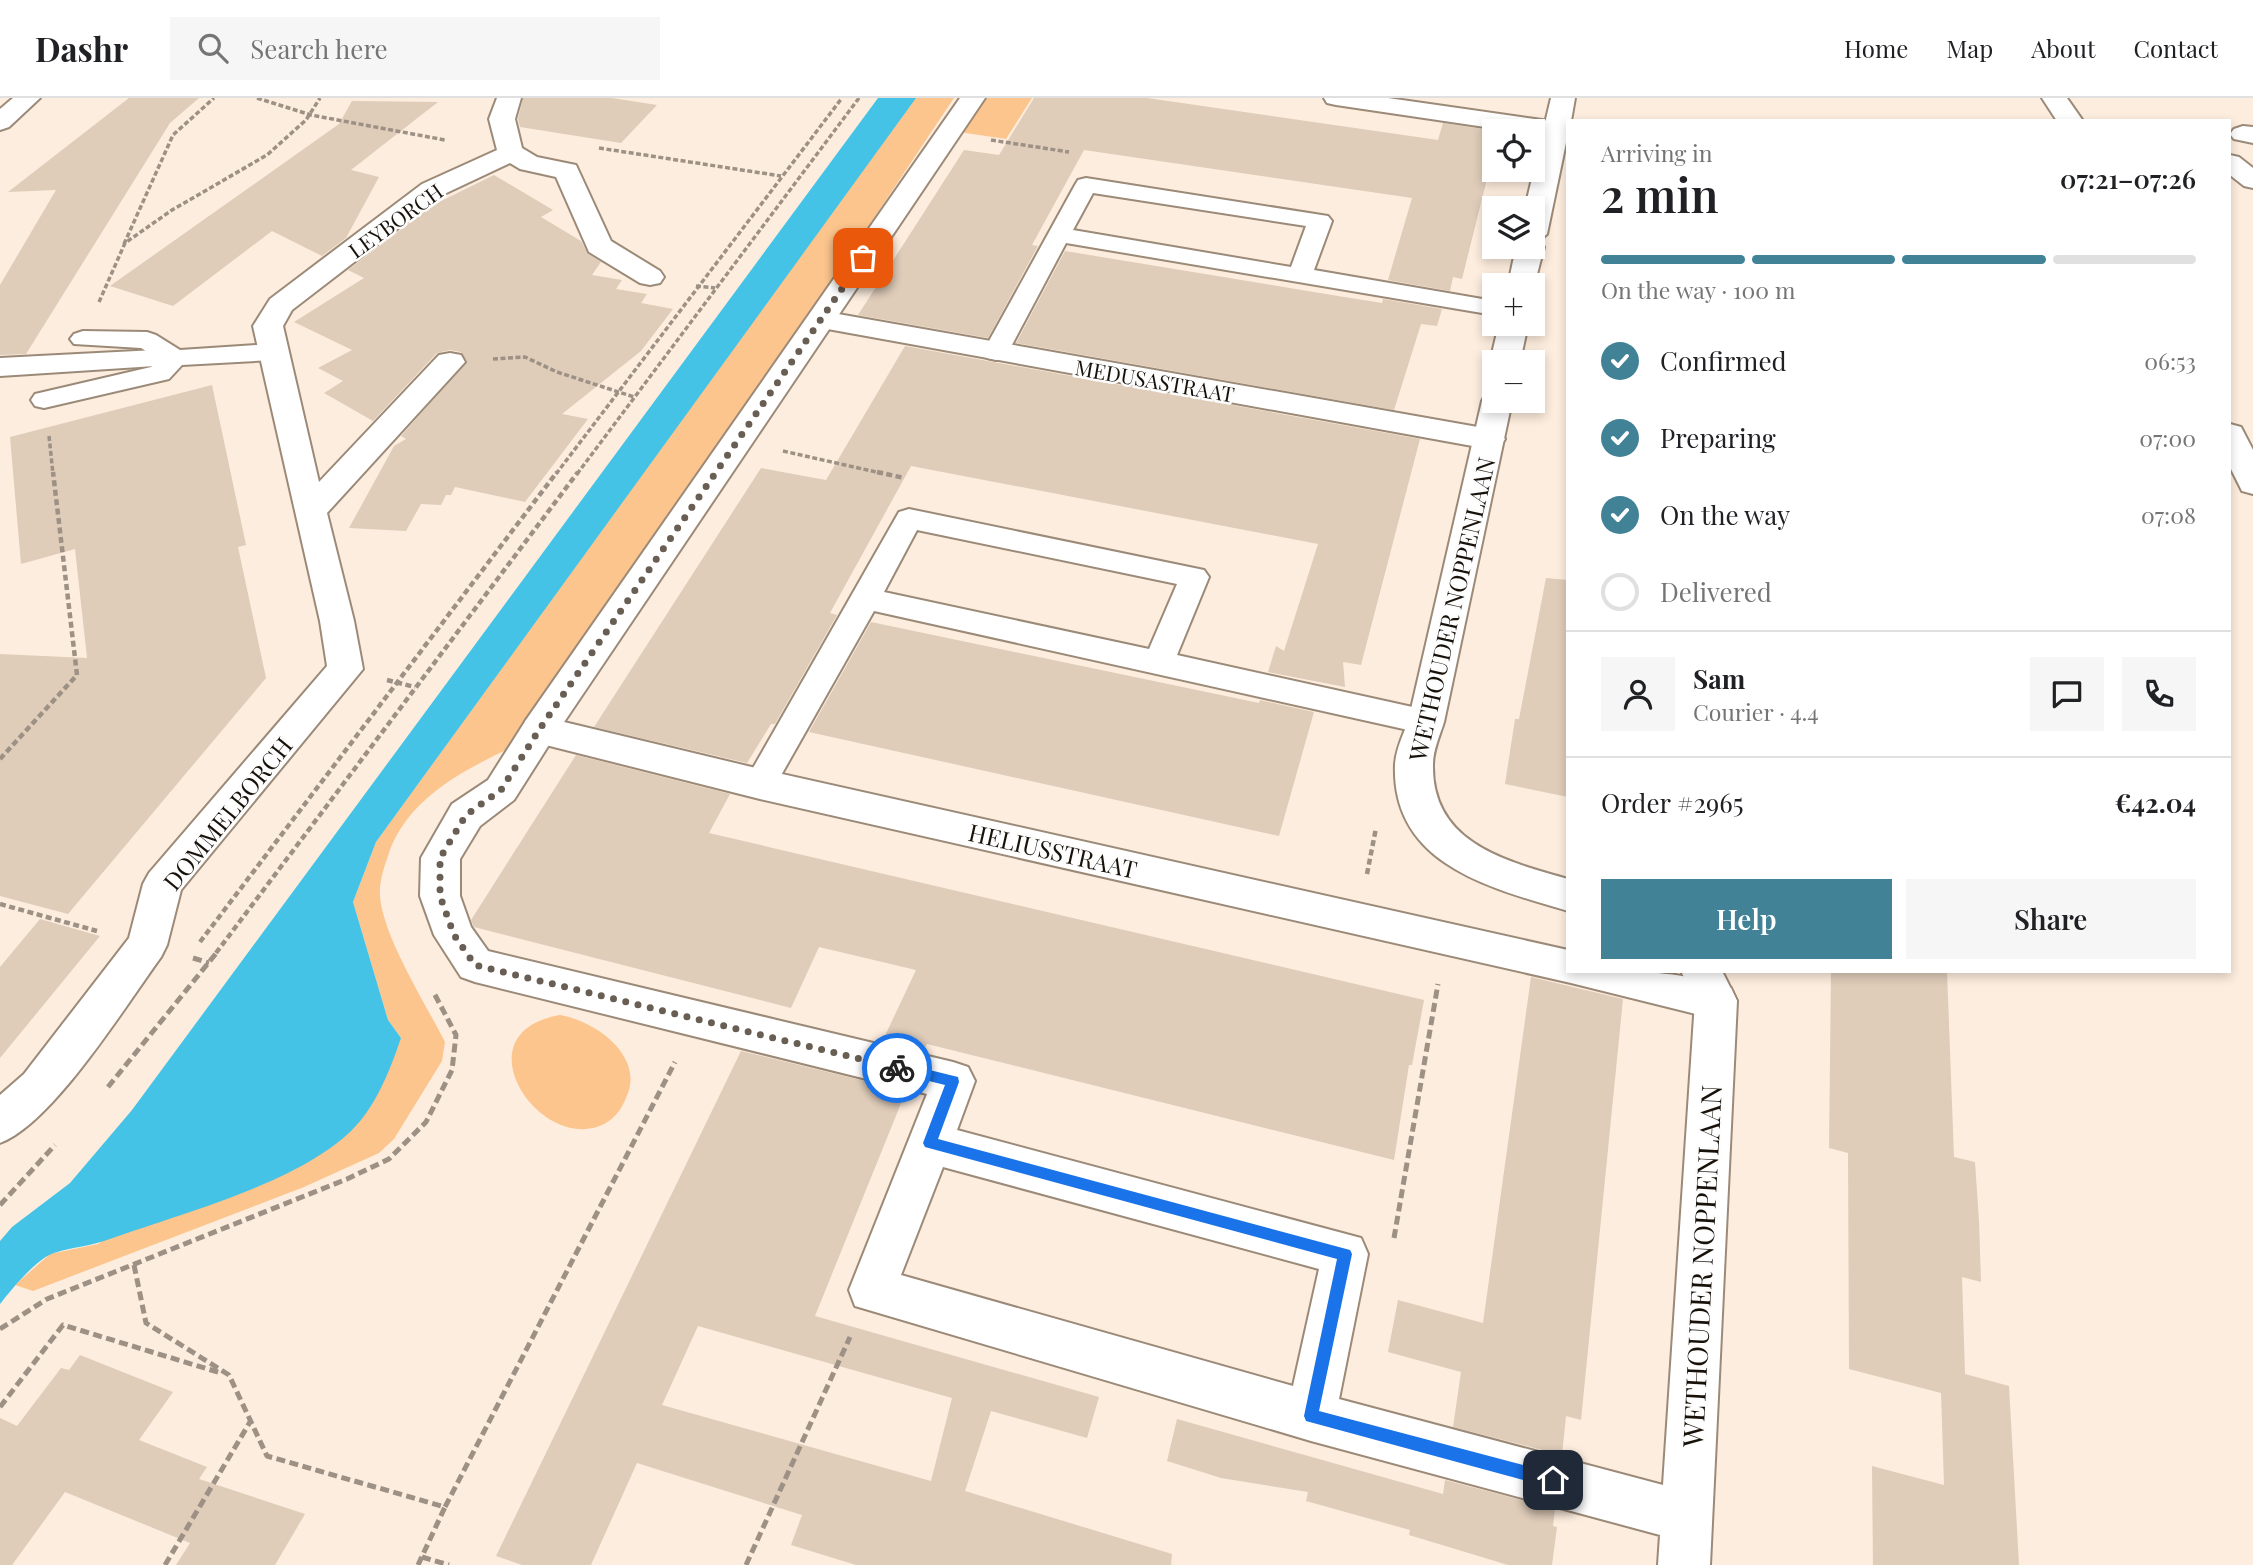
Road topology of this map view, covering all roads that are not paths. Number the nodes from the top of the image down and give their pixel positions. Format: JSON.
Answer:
{"nodes":[{"id":1,"x":28,"y":98,"type":"edge"},
{"id":2,"x":509,"y":98,"type":"edge"},
{"id":3,"x":973,"y":98,"type":"edge"},
{"id":4,"x":1336,"y":98,"type":"edge"},
{"id":5,"x":1563,"y":98,"type":"edge"},
{"id":6,"x":1,"y":119,"type":"edge"},
{"id":7,"x":1556,"y":130,"type":"junction"},
{"id":8,"x":520,"y":158,"type":"junction"},
{"id":9,"x":2231,"y":164,"type":"edge"},
{"id":10,"x":2253,"y":180,"type":"edge"},
{"id":11,"x":1541,"y":196,"type":"edge"},
{"id":12,"x":1059,"y":235,"type":"junction"},
{"id":13,"x":1300,"y":276,"type":"junction"},
{"id":14,"x":650,"y":277,"type":"dead end"},
{"id":15,"x":1482,"y":306,"type":"edge"},
{"id":16,"x":821,"y":320,"type":"junction"},
{"id":17,"x":83,"y":339,"type":"road end"},
{"id":18,"x":272,"y":352,"type":"junction"},
{"id":19,"x":996,"y":352,"type":"junction"},
{"id":20,"x":176,"y":358,"type":"junction"},
{"id":21,"x":450,"y":362,"type":"road end"},
{"id":22,"x":0,"y":368,"type":"edge"},
{"id":23,"x":44,"y":400,"type":"road end"},
{"id":24,"x":1494,"y":413,"type":"edge"},
{"id":25,"x":2231,"y":437,"type":"edge"},
{"id":26,"x":1489,"y":439,"type":"junction"},
{"id":27,"x":2253,"y":483,"type":"edge"},
{"id":28,"x":310,"y":512,"type":"junction"},
{"id":29,"x":866,"y":599,"type":"junction"},
{"id":30,"x":1158,"y":662,"type":"junction"},
{"id":31,"x":1426,"y":722,"type":"junction"},
{"id":32,"x":539,"y":730,"type":"junction"},
{"id":33,"x":760,"y":785,"type":"junction"},
{"id":34,"x":1566,"y":894,"type":"edge"},
{"id":35,"x":1566,"y":967,"type":"edge"},
{"id":36,"x":1602,"y":973,"type":"edge"},
{"id":37,"x":1708,"y":986,"type":"edge"},
{"id":38,"x":0,"y":1123,"type":"edge"},
{"id":39,"x":930,"y":1143,"type":"junction"},
{"id":40,"x":1311,"y":1416,"type":"junction"},
{"id":41,"x":1685,"y":1541,"type":"edge"}],
"edges":[{"from":1,"to":6,"type":"street"},
{"from":2,"to":8,"type":"street"},
{"from":3,"to":16,"type":"street"},
{"from":4,"to":7,"type":"street"},
{"from":5,"to":7,"type":"street"},
{"from":7,"to":11,"type":"street"},
{"from":8,"to":14,"type":"street"},
{"from":8,"to":18,"type":"street","name":"LEYBORCH"},
{"from":9,"to":10,"type":"street"},
{"from":12,"to":13,"type":"lane"},
{"from":12,"to":13,"type":"lane"},
{"from":12,"to":19,"type":"lane"},
{"from":13,"to":15,"type":"lane"},
{"from":16,"to":19,"type":"street","name":"MEDUSASTRAAT"},
{"from":16,"to":32,"type":"street"},
{"from":17,"to":20,"type":"lane"},
{"from":18,"to":20,"type":"lane"},
{"from":18,"to":28,"type":"street","name":"DOMMELBORCH"},
{"from":19,"to":26,"type":"street","name":"MEDUSASTRAAT"},
{"from":20,"to":22,"type":"street"},
{"from":20,"to":23,"type":"lane"},
{"from":21,"to":28,"type":"street"},
{"from":24,"to":26,"type":"street","name":"WETHOUDER NOPPENLAAN"},
{"from":25,"to":27,"type":"street"},
{"from":26,"to":31,"type":"street","name":"WETHOUDER NOPPENLAAN"},
{"from":28,"to":38,"type":"street","name":"DOMMELBORCH"},
{"from":29,"to":30,"type":"lane"},
{"from":29,"to":30,"type":"lane"},
{"from":29,"to":33,"type":"lane"},
{"from":30,"to":31,"type":"lane"},
{"from":31,"to":34,"type":"street","name":"WETHOUDER NOPPENLAAN"},
{"from":32,"to":33,"type":"street","name":"HELIUSSTRAAT"},
{"from":32,"to":39,"type":"street"},
{"from":33,"to":35,"type":"street","name":"HELIUSSTRAAT"},
{"from":36,"to":37,"type":"street"},
{"from":37,"to":41,"type":"street","name":"WETHOUDER NOPPENLAAN"},
{"from":39,"to":40,"type":"street"},
{"from":39,"to":40,"type":"street"},
{"from":40,"to":41,"type":"street"}]}
